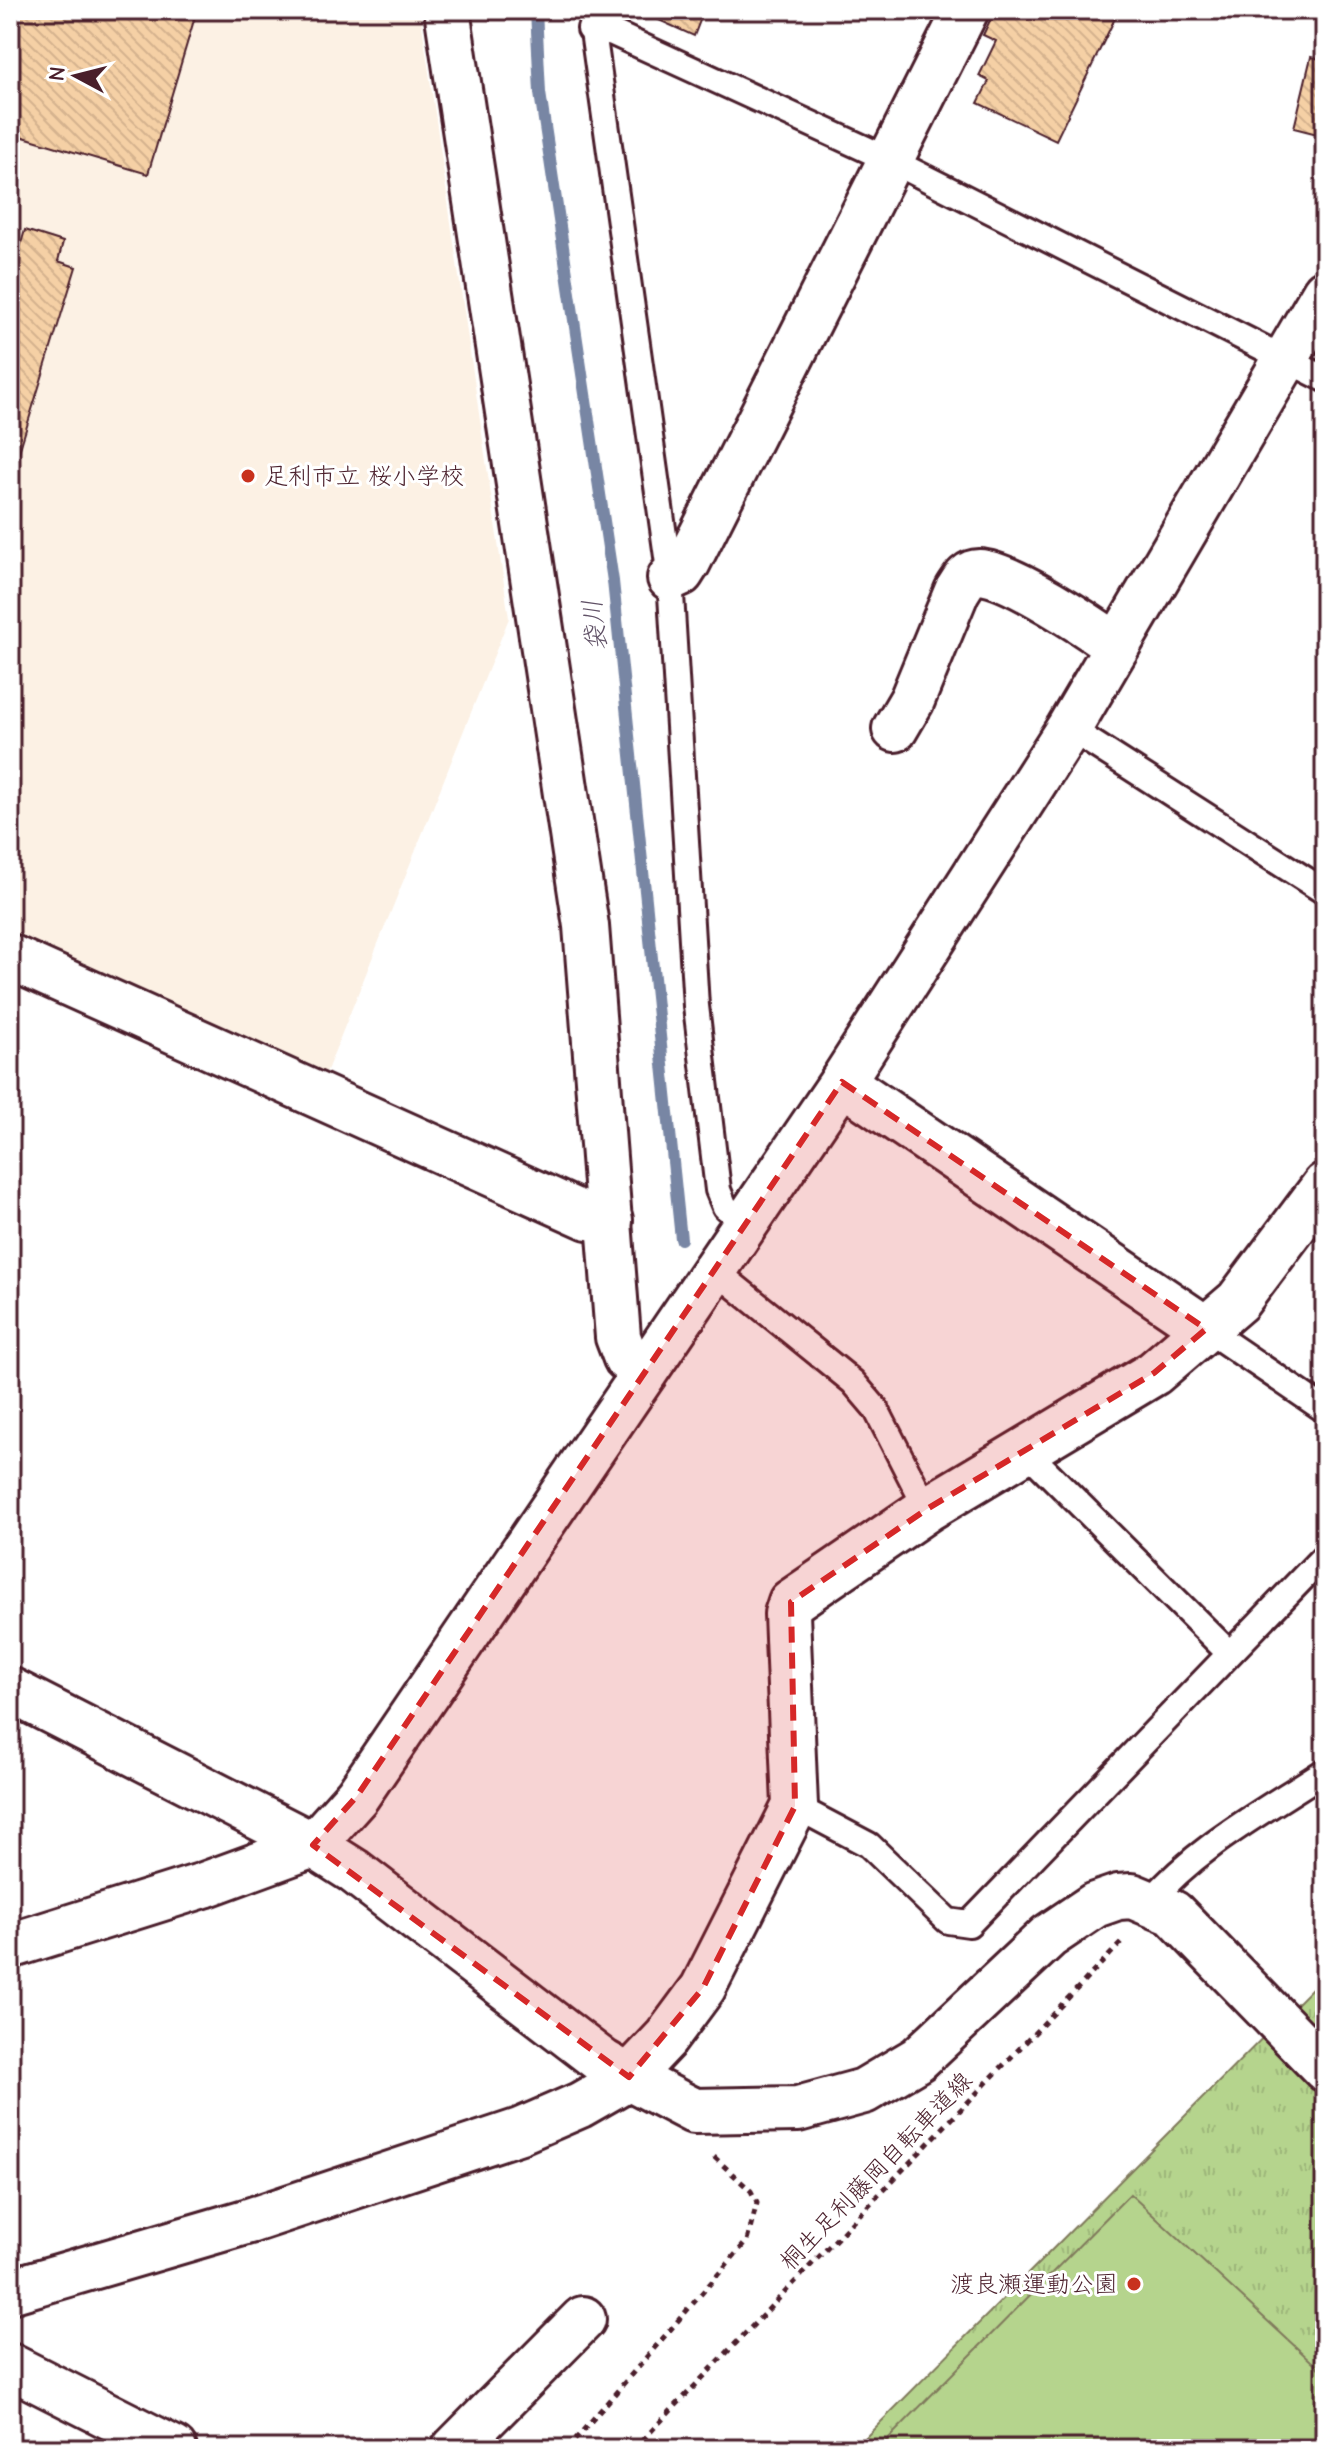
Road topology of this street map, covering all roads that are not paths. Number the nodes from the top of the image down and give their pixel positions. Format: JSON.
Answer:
{"nodes":[{"id":1,"x":447,"y":10,"type":"edge"},
{"id":2,"x":966,"y":10,"type":"edge"},
{"id":3,"x":590,"y":20,"type":"edge"},
{"id":4,"x":890,"y":160,"type":"junction"},
{"id":5,"x":1325,"y":292,"type":"edge"},
{"id":6,"x":1287,"y":358,"type":"junction"},
{"id":7,"x":1325,"y":379,"type":"edge"},
{"id":8,"x":670,"y":578,"type":"junction"},
{"id":9,"x":1117,"y":646,"type":"junction"},
{"id":10,"x":1069,"y":728,"type":"junction"},
{"id":11,"x":895,"y":729,"type":"dead end"},
{"id":12,"x":1325,"y":892,"type":"edge"},
{"id":13,"x":10,"y":957,"type":"edge"},
{"id":14,"x":842,"y":1082,"type":"junction"},
{"id":15,"x":1325,"y":1185,"type":"edge"},
{"id":16,"x":610,"y":1220,"type":"junction"},
{"id":17,"x":747,"y":1223,"type":"junction"},
{"id":18,"x":716,"y":1271,"type":"junction"},
{"id":19,"x":1206,"y":1329,"type":"junction"},
{"id":20,"x":644,"y":1373,"type":"junction"},
{"id":21,"x":1325,"y":1410,"type":"edge"},
{"id":22,"x":1023,"y":1448,"type":"junction"},
{"id":23,"x":927,"y":1509,"type":"junction"},
{"id":24,"x":1325,"y":1555,"type":"edge"},
{"id":25,"x":1229,"y":1653,"type":"junction"},
{"id":26,"x":10,"y":1690,"type":"edge"},
{"id":27,"x":1325,"y":1771,"type":"edge"},
{"id":28,"x":795,"y":1806,"type":"junction"},
{"id":29,"x":313,"y":1845,"type":"junction"},
{"id":30,"x":1152,"y":1915,"type":"junction"},
{"id":31,"x":10,"y":1946,"type":"edge"},
{"id":32,"x":1325,"y":2069,"type":"edge"},
{"id":33,"x":629,"y":2077,"type":"junction"},
{"id":34,"x":10,"y":2291,"type":"edge"},
{"id":35,"x":583,"y":2319,"type":"dead end"},
{"id":36,"x":10,"y":2366,"type":"edge"},
{"id":37,"x":174,"y":2449,"type":"edge"},
{"id":38,"x":454,"y":2449,"type":"edge"}],
"edges":[{"from":1,"to":16,"type":"street"},
{"from":2,"to":4,"type":"street"},
{"from":3,"to":4,"type":"lane"},
{"from":3,"to":8,"type":"lane"},
{"from":4,"to":6,"type":"lane"},
{"from":4,"to":8,"type":"street"},
{"from":5,"to":6,"type":"street"},
{"from":6,"to":7,"type":"lane"},
{"from":6,"to":9,"type":"street"},
{"from":8,"to":17,"type":"lane"},
{"from":9,"to":10,"type":"street"},
{"from":9,"to":11,"type":"street"},
{"from":10,"to":12,"type":"lane"},
{"from":10,"to":14,"type":"street"},
{"from":13,"to":16,"type":"street"},
{"from":14,"to":17,"type":"street"},
{"from":14,"to":19,"type":"street"},
{"from":15,"to":19,"type":"street"},
{"from":16,"to":20,"type":"street"},
{"from":17,"to":18,"type":"street"},
{"from":18,"to":20,"type":"street"},
{"from":18,"to":23,"type":"lane"},
{"from":19,"to":21,"type":"lane"},
{"from":19,"to":22,"type":"street"},
{"from":20,"to":29,"type":"street"},
{"from":22,"to":23,"type":"street"},
{"from":22,"to":25,"type":"lane"},
{"from":23,"to":28,"type":"street"},
{"from":24,"to":25,"type":"lane"},
{"from":25,"to":28,"type":"lane"},
{"from":26,"to":29,"type":"street"},
{"from":27,"to":30,"type":"lane"},
{"from":28,"to":33,"type":"street"},
{"from":29,"to":31,"type":"street"},
{"from":29,"to":33,"type":"street"},
{"from":30,"to":32,"type":"street"},
{"from":30,"to":33,"type":"street"},
{"from":33,"to":34,"type":"street"},
{"from":35,"to":38,"type":"street"},
{"from":36,"to":37,"type":"street"}]}
